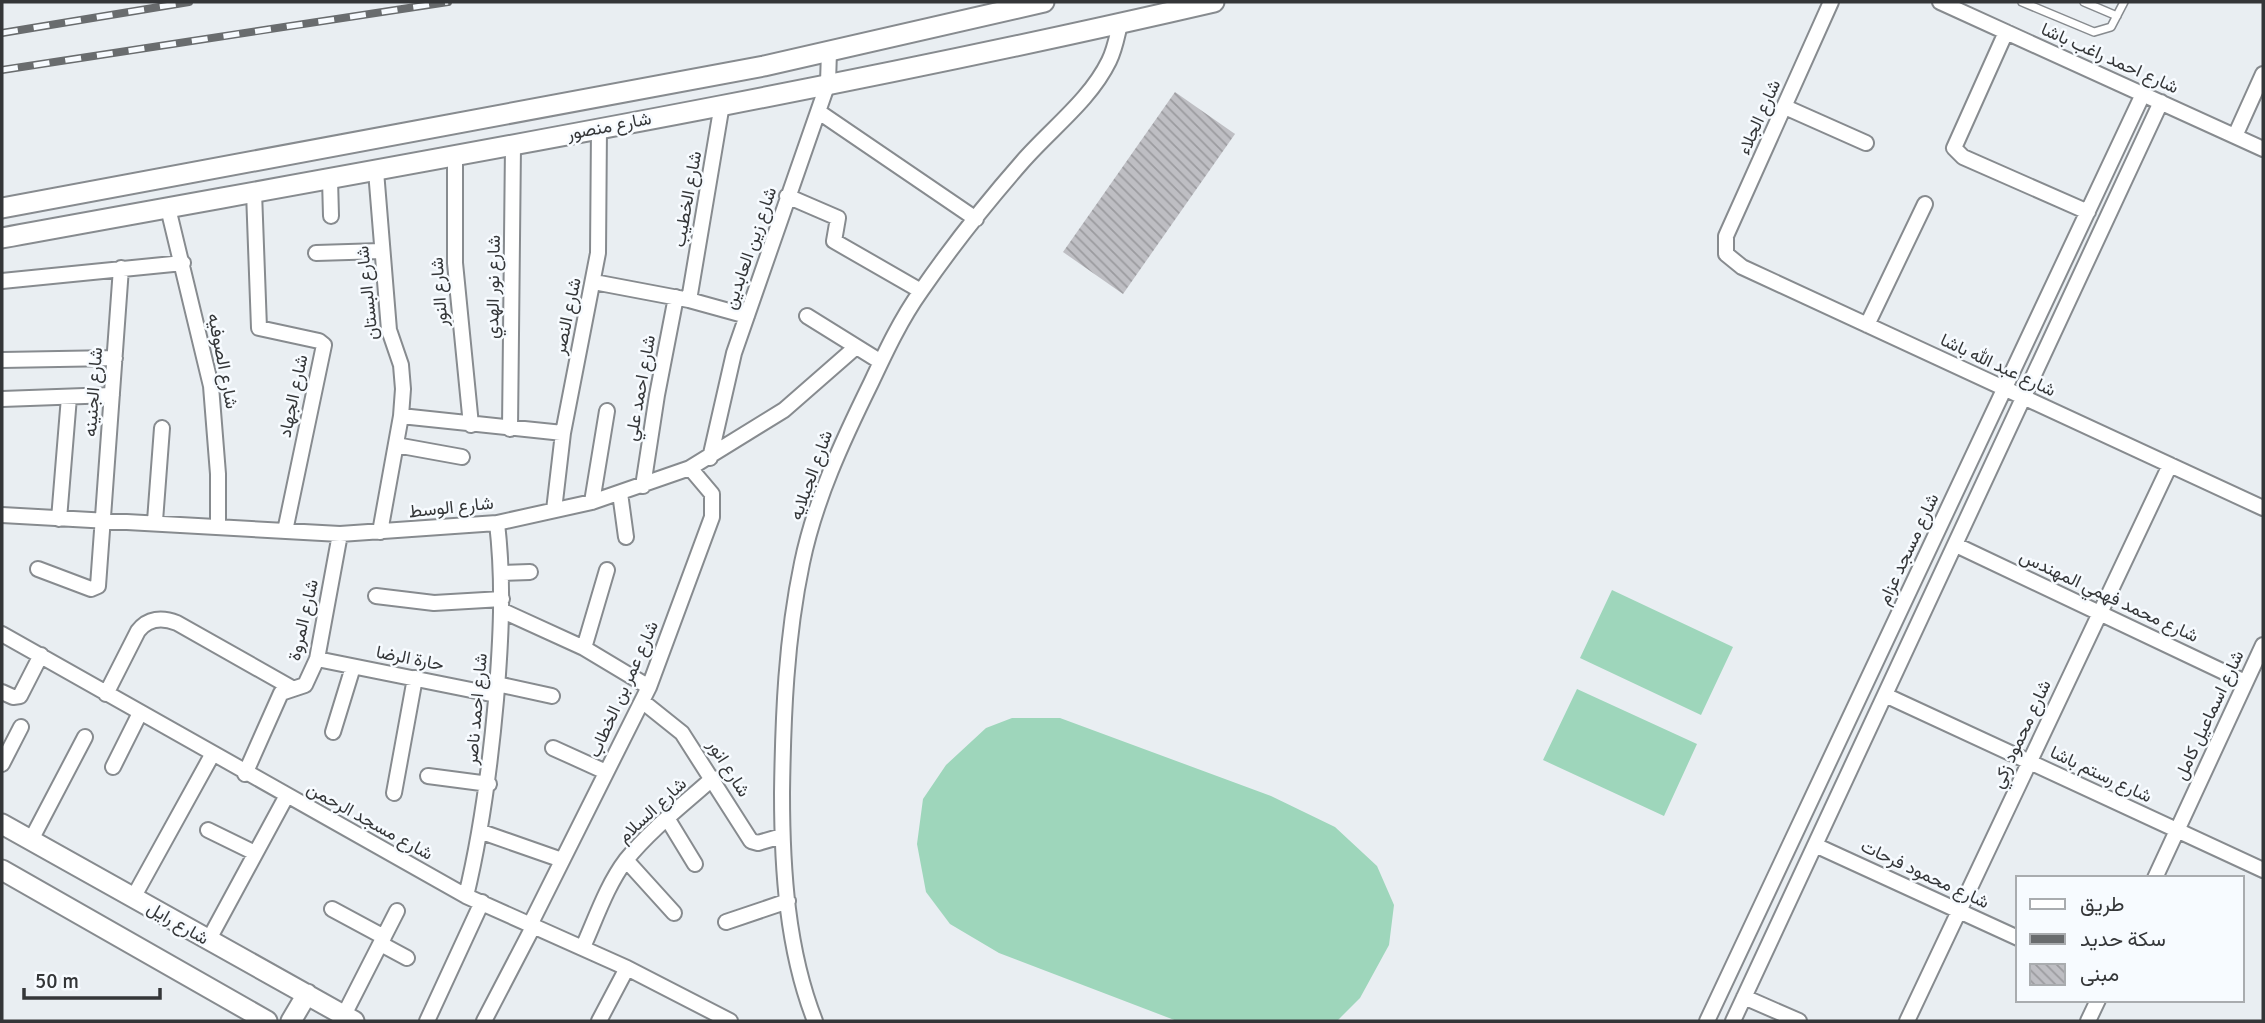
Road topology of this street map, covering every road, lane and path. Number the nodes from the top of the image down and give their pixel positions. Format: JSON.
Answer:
{"nodes":[{"id":1,"x":1044,"y":2,"type":"edge"},
{"id":2,"x":1214,"y":2,"type":"edge"},
{"id":3,"x":1831,"y":2,"type":"edge"},
{"id":4,"x":1940,"y":2,"type":"edge"},
{"id":5,"x":2022,"y":2,"type":"edge"},
{"id":6,"x":2084,"y":2,"type":"edge"},
{"id":7,"x":2124,"y":2,"type":"edge"},
{"id":8,"x":2117,"y":16,"type":"junction"},
{"id":9,"x":1120,"y":24,"type":"junction"},
{"id":10,"x":2006,"y":32,"type":"junction"},
{"id":11,"x":829,"y":51,"type":"junction"},
{"id":12,"x":2263,"y":74,"type":"edge"},
{"id":13,"x":828,"y":83,"type":"junction"},
{"id":14,"x":2143,"y":94,"type":"junction"},
{"id":15,"x":2161,"y":102,"type":"junction"},
{"id":16,"x":722,"y":104,"type":"junction"},
{"id":17,"x":1785,"y":107,"type":"junction"},
{"id":18,"x":819,"y":112,"type":"junction"},
{"id":19,"x":599,"y":127,"type":"junction"},
{"id":20,"x":2235,"y":136,"type":"junction"},
{"id":21,"x":1866,"y":143,"type":"dead end"},
{"id":22,"x":513,"y":145,"type":"junction"},
{"id":23,"x":2263,"y":149,"type":"edge"},
{"id":24,"x":455,"y":155,"type":"junction"},
{"id":25,"x":376,"y":171,"type":"junction"},
{"id":26,"x":330,"y":179,"type":"junction"},
{"id":27,"x":254,"y":192,"type":"junction"},
{"id":28,"x":788,"y":197,"type":"junction"},
{"id":29,"x":1925,"y":204,"type":"dead end"},
{"id":30,"x":2,"y":208,"type":"edge"},
{"id":31,"x":168,"y":208,"type":"junction"},
{"id":32,"x":2088,"y":212,"type":"junction"},
{"id":33,"x":331,"y":216,"type":"dead end"},
{"id":34,"x":976,"y":219,"type":"junction"},
{"id":35,"x":2,"y":238,"type":"edge"},
{"id":36,"x":1724,"y":248,"type":"joint"},
{"id":37,"x":381,"y":251,"type":"junction"},
{"id":38,"x":316,"y":253,"type":"dead end"},
{"id":39,"x":183,"y":262,"type":"junction"},
{"id":40,"x":121,"y":268,"type":"junction"},
{"id":41,"x":2,"y":281,"type":"edge"},
{"id":42,"x":594,"y":282,"type":"junction"},
{"id":43,"x":921,"y":290,"type":"junction"},
{"id":44,"x":683,"y":299,"type":"junction"},
{"id":45,"x":747,"y":316,"type":"junction"},
{"id":46,"x":807,"y":316,"type":"dead end"},
{"id":47,"x":1867,"y":325,"type":"junction"},
{"id":48,"x":856,"y":347,"type":"junction"},
{"id":49,"x":115,"y":358,"type":"junction"},
{"id":50,"x":2,"y":360,"type":"edge"},
{"id":51,"x":881,"y":362,"type":"junction"},
{"id":52,"x":2005,"y":389,"type":"junction"},
{"id":53,"x":112,"y":395,"type":"junction"},
{"id":54,"x":69,"y":397,"type":"junction"},
{"id":55,"x":2023,"y":398,"type":"junction"},
{"id":56,"x":2,"y":399,"type":"edge"},
{"id":57,"x":607,"y":411,"type":"dead end"},
{"id":58,"x":401,"y":416,"type":"junction"},
{"id":59,"x":471,"y":425,"type":"junction"},
{"id":60,"x":162,"y":428,"type":"dead end"},
{"id":61,"x":510,"y":429,"type":"junction"},
{"id":62,"x":563,"y":433,"type":"junction"},
{"id":63,"x":397,"y":445,"type":"junction"},
{"id":64,"x":462,"y":457,"type":"dead end"},
{"id":65,"x":710,"y":458,"type":"junction"},
{"id":66,"x":2170,"y":465,"type":"junction"},
{"id":67,"x":690,"y":468,"type":"junction"},
{"id":68,"x":643,"y":486,"type":"junction"},
{"id":69,"x":620,"y":493,"type":"junction"},
{"id":70,"x":592,"y":502,"type":"junction"},
{"id":71,"x":2263,"y":508,"type":"edge"},
{"id":72,"x":554,"y":510,"type":"junction"},
{"id":73,"x":2,"y":515,"type":"edge"},
{"id":74,"x":59,"y":519,"type":"junction"},
{"id":75,"x":103,"y":519,"type":"junction"},
{"id":76,"x":155,"y":521,"type":"junction"},
{"id":77,"x":496,"y":523,"type":"junction"},
{"id":78,"x":218,"y":525,"type":"junction"},
{"id":79,"x":285,"y":531,"type":"junction"},
{"id":80,"x":380,"y":533,"type":"junction"},
{"id":81,"x":340,"y":534,"type":"junction"},
{"id":82,"x":626,"y":537,"type":"dead end"},
{"id":83,"x":1956,"y":545,"type":"junction"},
{"id":84,"x":38,"y":569,"type":"dead end"},
{"id":85,"x":607,"y":570,"type":"dead end"},
{"id":86,"x":530,"y":572,"type":"dead end"},
{"id":87,"x":503,"y":573,"type":"junction"},
{"id":88,"x":376,"y":596,"type":"dead end"},
{"id":89,"x":503,"y":605,"type":"junction"},
{"id":90,"x":2100,"y":613,"type":"junction"},
{"id":91,"x":2,"y":634,"type":"edge"},
{"id":92,"x":2263,"y":645,"type":"edge"},
{"id":93,"x":584,"y":648,"type":"junction"},
{"id":94,"x":41,"y":655,"type":"junction"},
{"id":95,"x":317,"y":659,"type":"junction"},
{"id":96,"x":353,"y":667,"type":"junction"},
{"id":97,"x":415,"y":678,"type":"junction"},
{"id":98,"x":2245,"y":682,"type":"junction"},
{"id":99,"x":649,"y":687,"type":"junction"},
{"id":100,"x":292,"y":688,"type":"junction"},
{"id":101,"x":497,"y":690,"type":"junction"},
{"id":102,"x":2,"y":692,"type":"edge"},
{"id":103,"x":106,"y":694,"type":"junction"},
{"id":104,"x":552,"y":695,"type":"dead end"},
{"id":105,"x":1885,"y":695,"type":"junction"},
{"id":106,"x":642,"y":701,"type":"junction"},
{"id":107,"x":140,"y":713,"type":"junction"},
{"id":108,"x":21,"y":727,"type":"dead end"},
{"id":109,"x":333,"y":733,"type":"dead end"},
{"id":110,"x":85,"y":737,"type":"dead end"},
{"id":111,"x":553,"y":748,"type":"dead end"},
{"id":112,"x":212,"y":755,"type":"junction"},
{"id":113,"x":2029,"y":762,"type":"junction"},
{"id":114,"x":2,"y":764,"type":"edge"},
{"id":115,"x":113,"y":767,"type":"dead end"},
{"id":116,"x":606,"y":772,"type":"junction"},
{"id":117,"x":245,"y":774,"type":"junction"},
{"id":118,"x":428,"y":776,"type":"dead end"},
{"id":119,"x":713,"y":778,"type":"junction"},
{"id":120,"x":489,"y":784,"type":"junction"},
{"id":121,"x":394,"y":793,"type":"dead end"},
{"id":122,"x":286,"y":797,"type":"junction"},
{"id":123,"x":667,"y":818,"type":"junction"},
{"id":124,"x":2,"y":824,"type":"edge"},
{"id":125,"x":208,"y":830,"type":"dead end"},
{"id":126,"x":2177,"y":830,"type":"junction"},
{"id":127,"x":482,"y":832,"type":"junction"},
{"id":128,"x":782,"y":836,"type":"junction"},
{"id":129,"x":31,"y":840,"type":"junction"},
{"id":130,"x":1815,"y":845,"type":"junction"},
{"id":131,"x":255,"y":853,"type":"junction"},
{"id":132,"x":562,"y":860,"type":"junction"},
{"id":133,"x":626,"y":860,"type":"junction"},
{"id":134,"x":695,"y":864,"type":"dead end"},
{"id":135,"x":2,"y":870,"type":"edge"},
{"id":136,"x":2263,"y":870,"type":"edge"},
{"id":137,"x":2156,"y":876,"type":"edge"},
{"id":138,"x":466,"y":896,"type":"junction"},
{"id":139,"x":133,"y":898,"type":"junction"},
{"id":140,"x":788,"y":901,"type":"junction"},
{"id":141,"x":482,"y":902,"type":"junction"},
{"id":142,"x":332,"y":909,"type":"dead end"},
{"id":143,"x":397,"y":911,"type":"dead end"},
{"id":144,"x":1959,"y":911,"type":"junction"},
{"id":145,"x":674,"y":913,"type":"dead end"},
{"id":146,"x":726,"y":922,"type":"dead end"},
{"id":147,"x":532,"y":924,"type":"junction"},
{"id":148,"x":2016,"y":937,"type":"edge"},
{"id":149,"x":383,"y":940,"type":"junction"},
{"id":150,"x":208,"y":941,"type":"junction"},
{"id":151,"x":583,"y":947,"type":"junction"},
{"id":152,"x":407,"y":958,"type":"dead end"},
{"id":153,"x":627,"y":968,"type":"junction"},
{"id":154,"x":307,"y":994,"type":"junction"},
{"id":155,"x":1744,"y":997,"type":"junction"},
{"id":156,"x":2097,"y":1002,"type":"edge"},
{"id":157,"x":349,"y":1018,"type":"edge"},
{"id":158,"x":721,"y":1019,"type":"edge"},
{"id":159,"x":267,"y":1021,"type":"edge"},
{"id":160,"x":291,"y":1021,"type":"edge"},
{"id":161,"x":427,"y":1021,"type":"edge"},
{"id":162,"x":484,"y":1021,"type":"edge"},
{"id":163,"x":599,"y":1021,"type":"edge"},
{"id":164,"x":815,"y":1021,"type":"edge"},
{"id":165,"x":1707,"y":1021,"type":"edge"},
{"id":166,"x":1733,"y":1021,"type":"edge"},
{"id":167,"x":1799,"y":1021,"type":"edge"},
{"id":168,"x":1907,"y":1021,"type":"edge"},
{"id":169,"x":2088,"y":1021,"type":"edge"}],
"edges":[{"from":1,"to":11,"type":"street","name":"شارع منصور"},
{"from":2,"to":9,"type":"street","name":"شارع منصور"},
{"from":3,"to":17,"type":"street","name":"شارع الجلاء"},
{"from":4,"to":10,"type":"street","name":"شارع احمد راغب باشا"},
{"from":5,"to":8,"type":"lane"},
{"from":6,"to":8,"type":"lane"},
{"from":7,"to":8,"type":"lane"},
{"from":9,"to":13,"type":"street","name":"شارع منصور"},
{"from":9,"to":34,"type":"street","name":"شارع الجبلايه"},
{"from":10,"to":14,"type":"street","name":"شارع احمد راغب باشا"},
{"from":10,"to":32,"type":"street"},
{"from":11,"to":13,"type":"street","name":"شارع زين العابدين"},
{"from":11,"to":30,"type":"street","name":"شارع منصور"},
{"from":12,"to":20,"type":"street"},
{"from":13,"to":16,"type":"street","name":"شارع منصور"},
{"from":13,"to":18,"type":"street","name":"شارع زين العابدين"},
{"from":14,"to":15,"type":"street","name":"شارع احمد راغب باشا"},
{"from":14,"to":32,"type":"street","name":"شارع مسجد عزام"},
{"from":15,"to":20,"type":"street","name":"شارع احمد راغب باشا"},
{"from":15,"to":55,"type":"street"},
{"from":16,"to":19,"type":"street","name":"شارع منصور"},
{"from":16,"to":44,"type":"street","name":"شارع الخطيب"},
{"from":17,"to":21,"type":"street"},
{"from":17,"to":36,"type":"street","name":"شارع الجلاء"},
{"from":18,"to":28,"type":"street","name":"شارع زين العابدين"},
{"from":18,"to":34,"type":"street"},
{"from":19,"to":22,"type":"street","name":"شارع منصور"},
{"from":19,"to":42,"type":"street","name":"شارع النصر"},
{"from":20,"to":23,"type":"street","name":"شارع احمد راغب باشا"},
{"from":22,"to":24,"type":"street","name":"شارع منصور"},
{"from":22,"to":61,"type":"street","name":"شارع نور الهدي"},
{"from":24,"to":25,"type":"street","name":"شارع منصور"},
{"from":24,"to":59,"type":"street","name":"شارع النور"},
{"from":25,"to":26,"type":"street","name":"شارع منصور"},
{"from":25,"to":37,"type":"street","name":"شارع البستان"},
{"from":26,"to":27,"type":"street","name":"شارع منصور"},
{"from":26,"to":33,"type":"street"},
{"from":27,"to":31,"type":"street","name":"شارع منصور"},
{"from":27,"to":79,"type":"street","name":"شارع الجهاد"},
{"from":28,"to":43,"type":"street"},
{"from":28,"to":45,"type":"street","name":"شارع زين العابدين"},
{"from":29,"to":47,"type":"street"},
{"from":31,"to":35,"type":"street","name":"شارع منصور"},
{"from":31,"to":39,"type":"street","name":"شارع الصوفيه"},
{"from":32,"to":52,"type":"street","name":"شارع مسجد عزام"},
{"from":34,"to":43,"type":"street","name":"شارع الجبلايه"},
{"from":36,"to":47,"type":"street","name":"شارع عبد الله باشا"},
{"from":37,"to":38,"type":"street"},
{"from":37,"to":58,"type":"street","name":"شارع البستان"},
{"from":39,"to":40,"type":"street"},
{"from":39,"to":78,"type":"street","name":"شارع الصوفيه"},
{"from":40,"to":41,"type":"street"},
{"from":40,"to":49,"type":"street","name":"شارع الجنينه"},
{"from":42,"to":44,"type":"street"},
{"from":42,"to":62,"type":"street","name":"شارع النصر"},
{"from":43,"to":51,"type":"street","name":"شارع الجبلايه"},
{"from":44,"to":45,"type":"street"},
{"from":44,"to":68,"type":"street","name":"شارع احمد علي"},
{"from":45,"to":65,"type":"street","name":"شارع زين العابدين"},
{"from":46,"to":48,"type":"street"},
{"from":47,"to":52,"type":"street","name":"شارع عبد الله باشا"},
{"from":48,"to":51,"type":"street"},
{"from":48,"to":65,"type":"street","name":"شارع الوسط"},
{"from":49,"to":50,"type":"street"},
{"from":49,"to":53,"type":"street","name":"شارع الجنينه"},
{"from":51,"to":128,"type":"street","name":"شارع الجبلايه"},
{"from":52,"to":55,"type":"street","name":"شارع عبد الله باشا"},
{"from":52,"to":165,"type":"street","name":"شارع مسجد عزام"},
{"from":53,"to":54,"type":"street"},
{"from":53,"to":75,"type":"street","name":"شارع الجنينه"},
{"from":54,"to":56,"type":"street"},
{"from":54,"to":74,"type":"street"},
{"from":55,"to":66,"type":"street","name":"شارع عبد الله باشا"},
{"from":55,"to":83,"type":"street"},
{"from":57,"to":70,"type":"street"},
{"from":58,"to":59,"type":"street"},
{"from":58,"to":63,"type":"street","name":"شارع البستان"},
{"from":59,"to":61,"type":"street"},
{"from":60,"to":76,"type":"street"},
{"from":61,"to":62,"type":"street"},
{"from":62,"to":72,"type":"street","name":"شارع النصر"},
{"from":63,"to":64,"type":"street"},
{"from":63,"to":80,"type":"street","name":"شارع البستان"},
{"from":65,"to":67,"type":"street","name":"شارع الوسط"},
{"from":66,"to":71,"type":"street","name":"شارع عبد الله باشا"},
{"from":66,"to":90,"type":"street","name":"شارع محمود زكي"},
{"from":67,"to":68,"type":"street","name":"شارع الوسط"},
{"from":67,"to":99,"type":"street","name":"شارع عمر بن الخطاب"},
{"from":68,"to":69,"type":"street","name":"شارع الوسط"},
{"from":69,"to":70,"type":"street","name":"شارع الوسط"},
{"from":69,"to":82,"type":"street"},
{"from":70,"to":72,"type":"street","name":"شارع الوسط"},
{"from":72,"to":77,"type":"street","name":"شارع الوسط"},
{"from":73,"to":74,"type":"street","name":"شارع الوسط"},
{"from":74,"to":75,"type":"street","name":"شارع الوسط"},
{"from":75,"to":76,"type":"street","name":"شارع الوسط"},
{"from":75,"to":84,"type":"street","name":"شارع الجنينه"},
{"from":76,"to":78,"type":"street","name":"شارع الوسط"},
{"from":77,"to":80,"type":"street","name":"شارع الوسط"},
{"from":77,"to":87,"type":"street","name":"شارع احمد ناصر"},
{"from":78,"to":79,"type":"street","name":"شارع الوسط"},
{"from":79,"to":81,"type":"street","name":"شارع الوسط"},
{"from":80,"to":81,"type":"street","name":"شارع الوسط"},
{"from":81,"to":95,"type":"street","name":"شارع المروة"},
{"from":83,"to":90,"type":"street","name":"شارع محمد فهمي المهندس"},
{"from":83,"to":105,"type":"street"},
{"from":85,"to":93,"type":"street"},
{"from":86,"to":87,"type":"street"},
{"from":87,"to":89,"type":"street","name":"شارع احمد ناصر"},
{"from":88,"to":89,"type":"street"},
{"from":89,"to":93,"type":"street"},
{"from":89,"to":101,"type":"street","name":"شارع احمد ناصر"},
{"from":90,"to":98,"type":"street","name":"شارع محمد فهمي المهندس"},
{"from":90,"to":113,"type":"street","name":"شارع محمود زكي"},
{"from":91,"to":94,"type":"street","name":"شارع مسجد الرحمن"},
{"from":92,"to":98,"type":"street","name":"شارع اسماعيل كامل"},
{"from":93,"to":99,"type":"street"},
{"from":94,"to":102,"type":"street"},
{"from":94,"to":103,"type":"street","name":"شارع مسجد الرحمن"},
{"from":95,"to":96,"type":"street","name":"حارة الرضا"},
{"from":95,"to":100,"type":"street","name":"شارع المروة"},
{"from":96,"to":97,"type":"street","name":"حارة الرضا"},
{"from":96,"to":109,"type":"street"},
{"from":97,"to":101,"type":"street","name":"حارة الرضا"},
{"from":97,"to":121,"type":"street"},
{"from":98,"to":126,"type":"street","name":"شارع اسماعيل كامل"},
{"from":99,"to":106,"type":"street","name":"شارع عمر بن الخطاب"},
{"from":100,"to":103,"type":"street"},
{"from":100,"to":117,"type":"street","name":"شارع المروة"},
{"from":101,"to":104,"type":"street","name":"حارة الرضا"},
{"from":101,"to":120,"type":"street","name":"شارع احمد ناصر"},
{"from":103,"to":107,"type":"street","name":"شارع مسجد الرحمن"},
{"from":105,"to":113,"type":"street","name":"شارع رستم باشا"},
{"from":105,"to":130,"type":"street"},
{"from":106,"to":116,"type":"street","name":"شارع عمر بن الخطاب"},
{"from":106,"to":119,"type":"street","name":"شارع انور"},
{"from":107,"to":112,"type":"street","name":"شارع مسجد الرحمن"},
{"from":107,"to":115,"type":"street"},
{"from":108,"to":114,"type":"street"},
{"from":110,"to":129,"type":"street"},
{"from":111,"to":116,"type":"street"},
{"from":112,"to":117,"type":"street","name":"شارع مسجد الرحمن"},
{"from":112,"to":139,"type":"street"},
{"from":113,"to":126,"type":"street","name":"شارع رستم باشا"},
{"from":113,"to":144,"type":"street","name":"شارع محمود زكي"},
{"from":116,"to":132,"type":"street","name":"شارع عمر بن الخطاب"},
{"from":117,"to":122,"type":"street","name":"شارع مسجد الرحمن"},
{"from":118,"to":120,"type":"street"},
{"from":119,"to":123,"type":"street","name":"شارع السلام"},
{"from":119,"to":128,"type":"street","name":"شارع انور"},
{"from":120,"to":127,"type":"street","name":"شارع احمد ناصر"},
{"from":122,"to":131,"type":"street"},
{"from":122,"to":138,"type":"street","name":"شارع مسجد الرحمن"},
{"from":123,"to":133,"type":"street","name":"شارع السلام"},
{"from":123,"to":134,"type":"street"},
{"from":124,"to":129,"type":"street","name":"شارع رايل"},
{"from":125,"to":131,"type":"street"},
{"from":126,"to":136,"type":"street","name":"شارع رستم باشا"},
{"from":126,"to":137,"type":"street","name":"شارع اسماعيل كامل"},
{"from":127,"to":132,"type":"street"},
{"from":127,"to":138,"type":"street","name":"شارع احمد ناصر"},
{"from":128,"to":140,"type":"street","name":"شارع الجبلايه"},
{"from":129,"to":139,"type":"street","name":"شارع رايل"},
{"from":130,"to":144,"type":"street","name":"شارع محمود فرحات"},
{"from":130,"to":155,"type":"street"},
{"from":131,"to":150,"type":"street"},
{"from":132,"to":147,"type":"street","name":"شارع عمر بن الخطاب"},
{"from":133,"to":145,"type":"street"},
{"from":133,"to":151,"type":"street","name":"شارع السلام"},
{"from":135,"to":159,"type":"street"},
{"from":138,"to":141,"type":"street","name":"شارع مسجد الرحمن"},
{"from":139,"to":150,"type":"street","name":"شارع رايل"},
{"from":140,"to":146,"type":"street"},
{"from":140,"to":164,"type":"street","name":"شارع الجبلايه"},
{"from":141,"to":147,"type":"street","name":"شارع مسجد الرحمن"},
{"from":141,"to":161,"type":"street"},
{"from":142,"to":149,"type":"street"},
{"from":143,"to":149,"type":"street"},
{"from":144,"to":148,"type":"street","name":"شارع محمود فرحات"},
{"from":144,"to":168,"type":"street","name":"شارع محمود زكي"},
{"from":147,"to":151,"type":"street","name":"شارع مسجد الرحمن"},
{"from":147,"to":162,"type":"street","name":"شارع عمر بن الخطاب"},
{"from":149,"to":152,"type":"street"},
{"from":149,"to":157,"type":"street"},
{"from":150,"to":154,"type":"street","name":"شارع رايل"},
{"from":151,"to":153,"type":"street","name":"شارع مسجد الرحمن"},
{"from":153,"to":158,"type":"street","name":"شارع مسجد الرحمن"},
{"from":153,"to":163,"type":"street"},
{"from":154,"to":157,"type":"street","name":"شارع رايل"},
{"from":154,"to":160,"type":"street"},
{"from":155,"to":166,"type":"street"},
{"from":155,"to":167,"type":"street"},
{"from":156,"to":169,"type":"street"}]}
